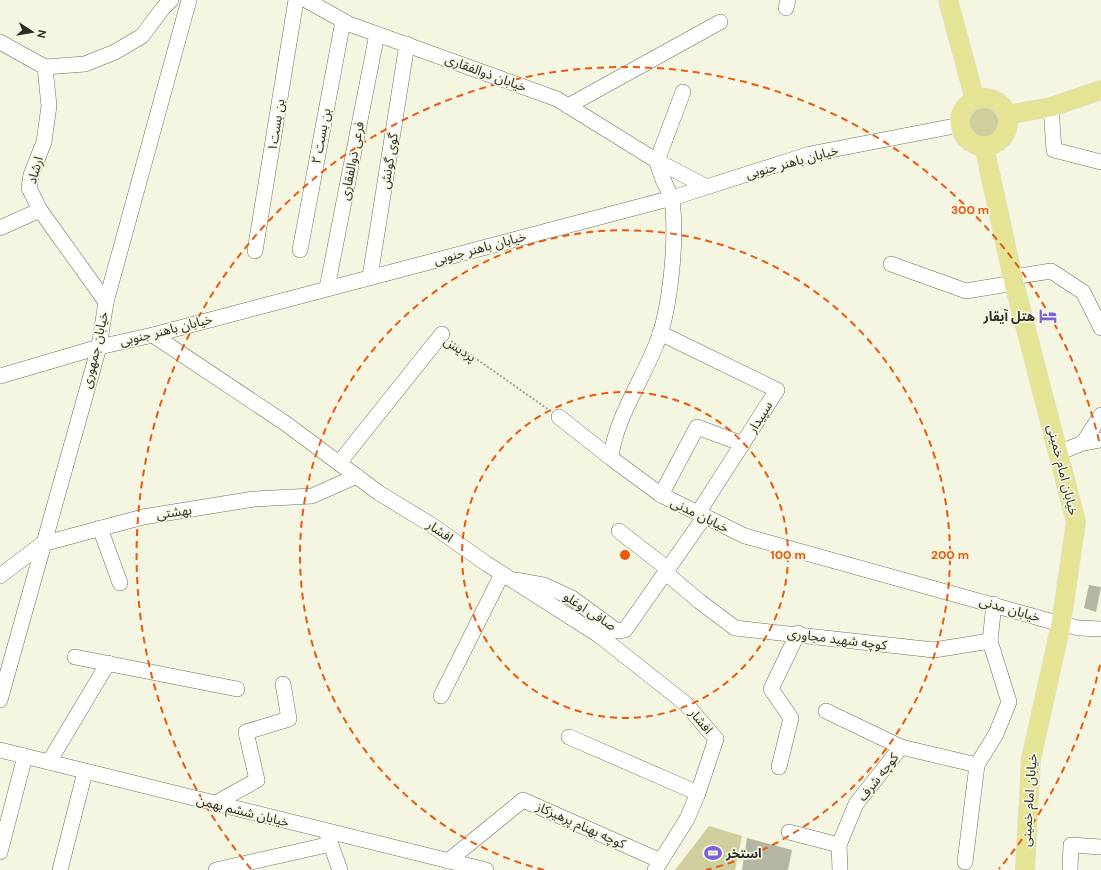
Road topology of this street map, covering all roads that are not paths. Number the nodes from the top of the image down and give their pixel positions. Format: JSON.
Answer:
{"nodes":[{"id":1,"x":171,"y":0,"type":"edge"},
{"id":2,"x":189,"y":0,"type":"edge"},
{"id":3,"x":296,"y":0,"type":"edge"},
{"id":4,"x":307,"y":0,"type":"edge"},
{"id":5,"x":948,"y":0,"type":"edge"},
{"id":6,"x":343,"y":21,"type":"junction"},
{"id":7,"x":720,"y":22,"type":"dead end"},
{"id":8,"x":377,"y":34,"type":"junction"},
{"id":9,"x":0,"y":42,"type":"edge"},
{"id":10,"x":407,"y":44,"type":"junction"},
{"id":11,"x":46,"y":67,"type":"junction"},
{"id":12,"x":1101,"y":90,"type":"edge"},
{"id":13,"x":683,"y":92,"type":"dead end"},
{"id":14,"x":975,"y":100,"type":"junction"},
{"id":15,"x":568,"y":106,"type":"junction"},
{"id":16,"x":1051,"y":107,"type":"junction"},
{"id":17,"x":1007,"y":115,"type":"junction"},
{"id":18,"x":960,"y":125,"type":"junction"},
{"id":19,"x":984,"y":146,"type":"junction"},
{"id":20,"x":657,"y":160,"type":"junction"},
{"id":21,"x":1101,"y":162,"type":"edge"},
{"id":22,"x":705,"y":186,"type":"junction"},
{"id":23,"x":672,"y":198,"type":"junction"},
{"id":24,"x":40,"y":210,"type":"junction"},
{"id":25,"x":0,"y":228,"type":"edge"},
{"id":26,"x":300,"y":250,"type":"dead end"},
{"id":27,"x":255,"y":251,"type":"dead end"},
{"id":28,"x":891,"y":264,"type":"dead end"},
{"id":29,"x":370,"y":277,"type":"junction"},
{"id":30,"x":1014,"y":280,"type":"junction"},
{"id":31,"x":327,"y":288,"type":"junction"},
{"id":32,"x":106,"y":302,"type":"junction"},
{"id":33,"x":1101,"y":328,"type":"edge"},
{"id":34,"x":660,"y":333,"type":"junction"},
{"id":35,"x":442,"y":334,"type":"road end"},
{"id":36,"x":153,"y":335,"type":"junction"},
{"id":37,"x":99,"y":347,"type":"junction"},
{"id":38,"x":0,"y":376,"type":"edge"},
{"id":39,"x":1101,"y":414,"type":"edge"},
{"id":40,"x":559,"y":417,"type":"road end"},
{"id":41,"x":1101,"y":440,"type":"edge"},
{"id":42,"x":1083,"y":443,"type":"junction"},
{"id":43,"x":742,"y":444,"type":"junction"},
{"id":44,"x":1058,"y":453,"type":"junction"},
{"id":45,"x":611,"y":458,"type":"junction"},
{"id":46,"x":339,"y":463,"type":"junction"},
{"id":47,"x":357,"y":476,"type":"junction"},
{"id":48,"x":661,"y":495,"type":"junction"},
{"id":49,"x":702,"y":515,"type":"junction"},
{"id":50,"x":100,"y":528,"type":"junction"},
{"id":51,"x":619,"y":531,"type":"dead end"},
{"id":52,"x":42,"y":544,"type":"junction"},
{"id":53,"x":667,"y":571,"type":"junction"},
{"id":54,"x":0,"y":576,"type":"edge"},
{"id":55,"x":506,"y":576,"type":"junction"},
{"id":56,"x":120,"y":583,"type":"dead end"},
{"id":57,"x":994,"y":604,"type":"junction"},
{"id":58,"x":1061,"y":624,"type":"junction"},
{"id":59,"x":1101,"y":627,"type":"edge"},
{"id":60,"x":798,"y":633,"type":"junction"},
{"id":61,"x":990,"y":641,"type":"junction"},
{"id":62,"x":75,"y":657,"type":"dead end"},
{"id":63,"x":108,"y":663,"type":"junction"},
{"id":64,"x":283,"y":684,"type":"dead end"},
{"id":65,"x":236,"y":689,"type":"dead end"},
{"id":66,"x":441,"y":696,"type":"dead end"},
{"id":67,"x":0,"y":700,"type":"edge"},
{"id":68,"x":826,"y":710,"type":"dead end"},
{"id":69,"x":569,"y":737,"type":"dead end"},
{"id":70,"x":901,"y":747,"type":"junction"},
{"id":71,"x":0,"y":750,"type":"edge"},
{"id":72,"x":25,"y":756,"type":"junction"},
{"id":73,"x":49,"y":762,"type":"junction"},
{"id":74,"x":977,"y":765,"type":"junction"},
{"id":75,"x":779,"y":767,"type":"dead end"},
{"id":76,"x":85,"y":772,"type":"junction"},
{"id":77,"x":698,"y":793,"type":"junction"},
{"id":78,"x":214,"y":804,"type":"junction"},
{"id":79,"x":4,"y":820,"type":"edge"},
{"id":80,"x":789,"y":832,"type":"dead end"},
{"id":81,"x":328,"y":837,"type":"junction"},
{"id":82,"x":839,"y":845,"type":"junction"},
{"id":83,"x":1101,"y":847,"type":"edge"},
{"id":84,"x":0,"y":852,"type":"edge"},
{"id":85,"x":448,"y":861,"type":"junction"},
{"id":86,"x":965,"y":862,"type":"dead end"},
{"id":87,"x":658,"y":866,"type":"edge"},
{"id":88,"x":60,"y":870,"type":"edge"},
{"id":89,"x":216,"y":870,"type":"edge"},
{"id":90,"x":340,"y":870,"type":"edge"},
{"id":91,"x":486,"y":870,"type":"edge"},
{"id":92,"x":840,"y":870,"type":"edge"},
{"id":93,"x":1025,"y":870,"type":"edge"},
{"id":94,"x":1070,"y":870,"type":"edge"}],
"edges":[{"from":1,"to":11,"type":"street"},
{"from":2,"to":32,"type":"street","name":"خیابان جمهوری"},
{"from":3,"to":27,"type":"street","name":"بن بست۱"},
{"from":4,"to":6,"type":"street","name":"خیابان ذوالفقاری"},
{"from":5,"to":14,"type":"main road"},
{"from":6,"to":8,"type":"street","name":"خیابان ذوالفقاری"},
{"from":6,"to":26,"type":"street","name":"بن بست ۲"},
{"from":7,"to":15,"type":"street"},
{"from":8,"to":10,"type":"street","name":"خیابان ذوالفقاری"},
{"from":8,"to":31,"type":"street","name":"فرعی ذوالفقاری"},
{"from":9,"to":11,"type":"street"},
{"from":10,"to":15,"type":"street","name":"خیابان ذوالفقاری"},
{"from":10,"to":29,"type":"street","name":"گوی گونش"},
{"from":11,"to":24,"type":"street","name":"ارشاد"},
{"from":12,"to":16,"type":"main road"},
{"from":13,"to":20,"type":"street"},
{"from":14,"to":17,"type":"main road"},
{"from":14,"to":18,"type":"main road"},
{"from":15,"to":20,"type":"street","name":"خیابان ذوالفقاری"},
{"from":16,"to":17,"type":"main road"},
{"from":16,"to":21,"type":"street"},
{"from":17,"to":19,"type":"main road"},
{"from":18,"to":19,"type":"main road"},
{"from":18,"to":22,"type":"street","name":"خیابان باهنر جنوبی"},
{"from":19,"to":30,"type":"main road","name":"خیابان امام خمینی"},
{"from":20,"to":22,"type":"street","name":"خیابان ذوالفقاری"},
{"from":20,"to":23,"type":"street"},
{"from":22,"to":23,"type":"street","name":"خیابان باهنر جنوبی"},
{"from":23,"to":29,"type":"street","name":"خیابان باهنر جنوبی"},
{"from":23,"to":34,"type":"street"},
{"from":24,"to":25,"type":"street"},
{"from":24,"to":32,"type":"street","name":"ارشاد"},
{"from":28,"to":30,"type":"street"},
{"from":29,"to":31,"type":"street","name":"خیابان باهنر جنوبی"},
{"from":30,"to":33,"type":"street"},
{"from":30,"to":44,"type":"main road","name":"خیابان امام خمینی"},
{"from":31,"to":36,"type":"street","name":"خیابان باهنر جنوبی"},
{"from":32,"to":37,"type":"street","name":"خیابان جمهوری"},
{"from":34,"to":43,"type":"street","name":"سپیدار"},
{"from":34,"to":45,"type":"street"},
{"from":35,"to":46,"type":"street","name":"پردیس"},
{"from":36,"to":37,"type":"street","name":"خیابان باهنر جنوبی"},
{"from":36,"to":46,"type":"street","name":"افشار"},
{"from":37,"to":38,"type":"street","name":"خیابان باهنر جنوبی"},
{"from":37,"to":52,"type":"street","name":"خیابان جمهوری"},
{"from":39,"to":42,"type":"street"},
{"from":40,"to":45,"type":"street"},
{"from":41,"to":42,"type":"street"},
{"from":42,"to":44,"type":"street"},
{"from":43,"to":48,"type":"street"},
{"from":43,"to":49,"type":"street","name":"سپیدار"},
{"from":44,"to":58,"type":"main road","name":"خیابان امام خمینی"},
{"from":45,"to":48,"type":"street","name":"خیابان مدنی"},
{"from":46,"to":47,"type":"street","name":"افشار"},
{"from":47,"to":50,"type":"street","name":"بهشتی"},
{"from":47,"to":55,"type":"street","name":"افشار"},
{"from":48,"to":49,"type":"street","name":"خیابان مدنی"},
{"from":49,"to":53,"type":"street","name":"سپیدار"},
{"from":49,"to":57,"type":"street","name":"خیابان مدنی"},
{"from":50,"to":52,"type":"street","name":"بهشتی"},
{"from":50,"to":56,"type":"street"},
{"from":51,"to":53,"type":"street","name":"کوچه شهید مجاوری"},
{"from":52,"to":54,"type":"street","name":"بهشتی"},
{"from":52,"to":67,"type":"street","name":"خیابان جمهوری"},
{"from":53,"to":55,"type":"street","name":"صافی اوغلو"},
{"from":53,"to":60,"type":"street","name":"کوچه شهید مجاوری"},
{"from":55,"to":66,"type":"street"},
{"from":55,"to":77,"type":"street","name":"افشار"},
{"from":57,"to":58,"type":"street","name":"خیابان مدنی"},
{"from":57,"to":61,"type":"street"},
{"from":58,"to":59,"type":"street","name":"خیابان مدنی"},
{"from":58,"to":93,"type":"main road","name":"خیابان امام خمینی"},
{"from":60,"to":61,"type":"street","name":"کوچه شهید مجاوری"},
{"from":60,"to":75,"type":"street"},
{"from":61,"to":74,"type":"street"},
{"from":62,"to":63,"type":"street"},
{"from":63,"to":65,"type":"street"},
{"from":63,"to":73,"type":"street"},
{"from":64,"to":78,"type":"street"},
{"from":68,"to":70,"type":"street"},
{"from":69,"to":77,"type":"street"},
{"from":70,"to":74,"type":"street","name":"کوچه شرف"},
{"from":70,"to":82,"type":"street","name":"کوچه شرف"},
{"from":71,"to":72,"type":"street","name":"خیابان ششم بهمن"},
{"from":72,"to":73,"type":"street","name":"خیابان ششم بهمن"},
{"from":72,"to":79,"type":"street"},
{"from":73,"to":76,"type":"street","name":"خیابان ششم بهمن"},
{"from":74,"to":86,"type":"street"},
{"from":76,"to":78,"type":"street","name":"خیابان ششم بهمن"},
{"from":76,"to":88,"type":"street"},
{"from":77,"to":87,"type":"street"},
{"from":78,"to":81,"type":"street","name":"خیابان ششم بهمن"},
{"from":79,"to":84,"type":"street"},
{"from":80,"to":82,"type":"street"},
{"from":81,"to":85,"type":"street","name":"خیابان ششم بهمن"},
{"from":81,"to":89,"type":"street"},
{"from":81,"to":90,"type":"street"},
{"from":82,"to":92,"type":"street","name":"کوچه شرف"},
{"from":83,"to":94,"type":"street"},
{"from":85,"to":87,"type":"street","name":"کوچه بهنام پرهیزکاز"},
{"from":85,"to":91,"type":"street","name":"خیابان ششم بهمن"}]}
